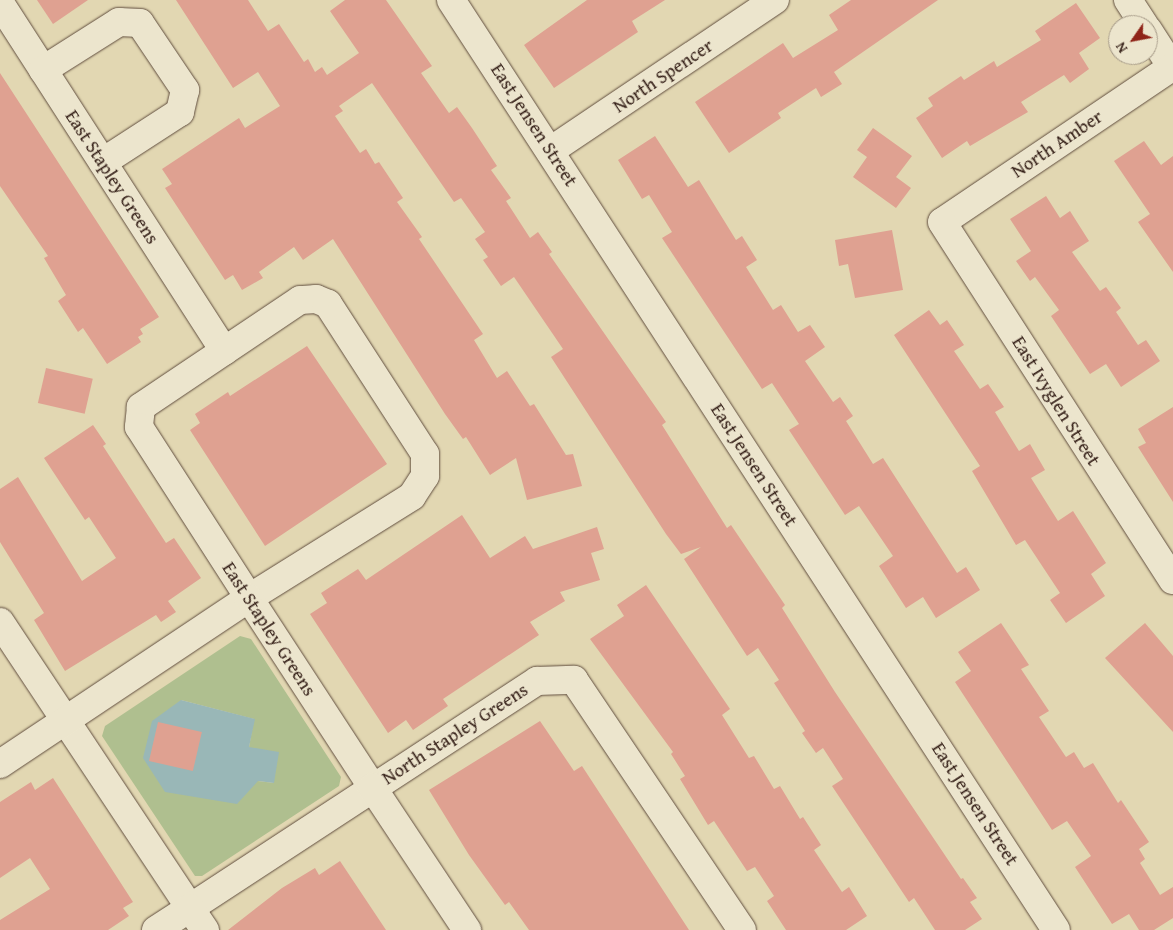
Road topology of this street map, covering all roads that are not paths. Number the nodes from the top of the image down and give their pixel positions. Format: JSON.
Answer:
{"nodes":[{"id":1,"x":451,"y":0,"type":"edge"},
{"id":2,"x":776,"y":0,"type":"edge"},
{"id":3,"x":1128,"y":0,"type":"edge"},
{"id":4,"x":0,"y":3,"type":"edge"},
{"id":5,"x":1138,"y":15,"type":"edge"},
{"id":6,"x":1158,"y":46,"type":"edge"},
{"id":7,"x":1172,"y":68,"type":"edge"},
{"id":8,"x":43,"y":70,"type":"junction"},
{"id":9,"x":550,"y":151,"type":"junction"},
{"id":10,"x":103,"y":162,"type":"junction"},
{"id":11,"x":942,"y":222,"type":"joint"},
{"id":12,"x":224,"y":351,"type":"junction"},
{"id":13,"x":1173,"y":580,"type":"edge"},
{"id":14,"x":249,"y":598,"type":"junction"},
{"id":15,"x":0,"y":622,"type":"edge"},
{"id":16,"x":66,"y":721,"type":"junction"},
{"id":17,"x":0,"y":764,"type":"edge"},
{"id":18,"x":372,"y":787,"type":"junction"},
{"id":19,"x":190,"y":908,"type":"junction"},
{"id":20,"x":156,"y":930,"type":"edge"},
{"id":21,"x":205,"y":930,"type":"edge"},
{"id":22,"x":467,"y":930,"type":"edge"},
{"id":23,"x":742,"y":930,"type":"edge"},
{"id":24,"x":1056,"y":930,"type":"edge"}],
"edges":[{"from":1,"to":9,"type":"street","name":"East Jensen Street"},
{"from":2,"to":9,"type":"street","name":"North Spencer"},
{"from":3,"to":5,"type":"street"},
{"from":4,"to":8,"type":"street","name":"East Stapley Greens"},
{"from":6,"to":7,"type":"street"},
{"from":7,"to":11,"type":"street","name":"North Amber"},
{"from":8,"to":10,"type":"street","name":"East Stapley Greens"},
{"from":8,"to":10,"type":"street"},
{"from":9,"to":24,"type":"street","name":"East Jensen Street"},
{"from":10,"to":12,"type":"street","name":"East Stapley Greens"},
{"from":11,"to":13,"type":"street","name":"East Ivyglen Street"},
{"from":12,"to":14,"type":"street","name":"East Stapley Greens"},
{"from":12,"to":14,"type":"street","name":"East Stapley Greens"},
{"from":14,"to":16,"type":"street"},
{"from":14,"to":18,"type":"street","name":"East Stapley Greens"},
{"from":15,"to":16,"type":"street"},
{"from":16,"to":17,"type":"street"},
{"from":16,"to":19,"type":"street"},
{"from":18,"to":19,"type":"street","name":"North Stapley Greens"},
{"from":18,"to":22,"type":"street","name":"East Stapley Greens"},
{"from":18,"to":23,"type":"street","name":"North Stapley Greens"},
{"from":19,"to":20,"type":"street"},
{"from":19,"to":21,"type":"street"}]}
